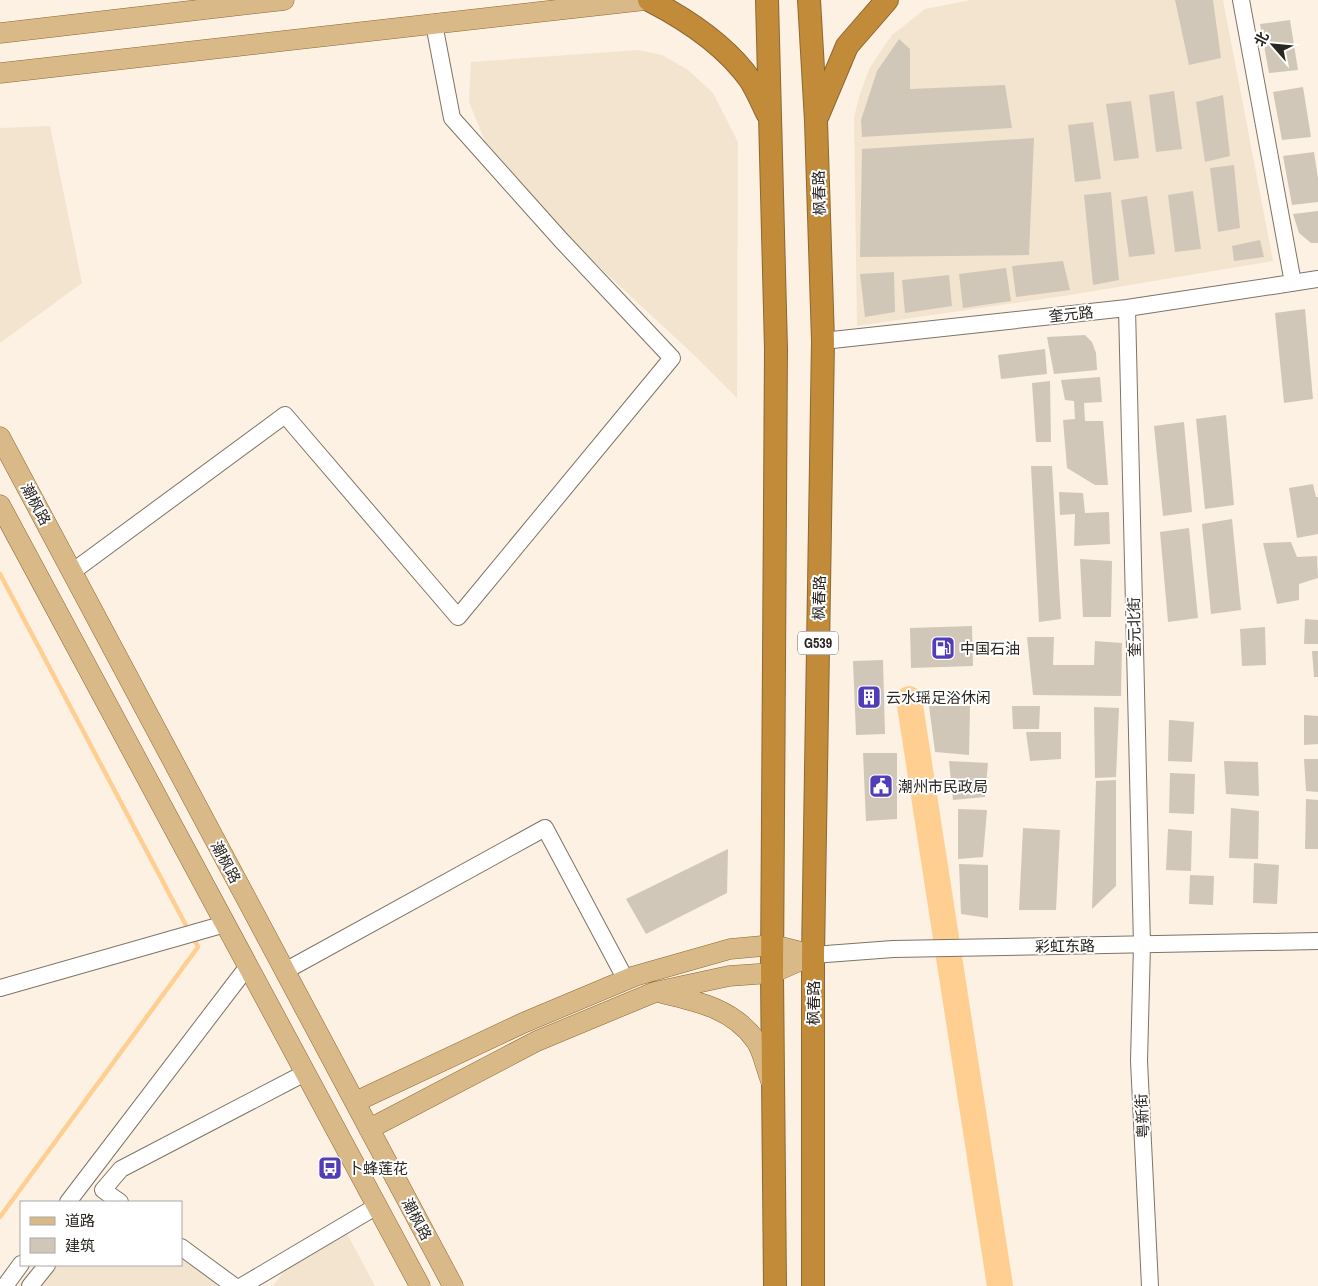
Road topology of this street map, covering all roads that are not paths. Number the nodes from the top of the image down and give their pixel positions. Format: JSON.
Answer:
{"nodes":[{"id":1,"x":284,"y":0,"type":"edge"},
{"id":2,"x":645,"y":0,"type":"edge"},
{"id":3,"x":649,"y":0,"type":"edge"},
{"id":4,"x":767,"y":0,"type":"edge"},
{"id":5,"x":809,"y":0,"type":"edge"},
{"id":6,"x":887,"y":0,"type":"edge"},
{"id":7,"x":1241,"y":0,"type":"edge"},
{"id":8,"x":434,"y":24,"type":"junction"},
{"id":9,"x":0,"y":33,"type":"edge"},
{"id":10,"x":0,"y":73,"type":"edge"},
{"id":11,"x":770,"y":118,"type":"junction"},
{"id":12,"x":816,"y":121,"type":"junction"},
{"id":13,"x":1318,"y":280,"type":"edge"},
{"id":14,"x":1293,"y":282,"type":"junction"},
{"id":15,"x":1127,"y":308,"type":"junction"},
{"id":16,"x":824,"y":341,"type":"junction"},
{"id":17,"x":0,"y":438,"type":"edge"},
{"id":18,"x":0,"y":505,"type":"edge"},
{"id":19,"x":72,"y":572,"type":"junction"},
{"id":20,"x":225,"y":924,"type":"junction"},
{"id":21,"x":1318,"y":941,"type":"edge"},
{"id":22,"x":773,"y":945,"type":"junction"},
{"id":23,"x":1142,"y":945,"type":"junction"},
{"id":24,"x":813,"y":955,"type":"junction"},
{"id":25,"x":248,"y":966,"type":"junction"},
{"id":26,"x":285,"y":971,"type":"junction"},
{"id":27,"x":772,"y":973,"type":"junction"},
{"id":28,"x":626,"y":980,"type":"junction"},
{"id":29,"x":0,"y":988,"type":"edge"},
{"id":30,"x":655,"y":992,"type":"junction"},
{"id":31,"x":305,"y":1073,"type":"junction"},
{"id":32,"x":773,"y":1089,"type":"junction"},
{"id":33,"x":354,"y":1102,"type":"junction"},
{"id":34,"x":369,"y":1129,"type":"junction"},
{"id":35,"x":99,"y":1196,"type":"edge"},
{"id":36,"x":69,"y":1201,"type":"edge"},
{"id":37,"x":116,"y":1201,"type":"edge"},
{"id":38,"x":377,"y":1206,"type":"junction"},
{"id":39,"x":182,"y":1249,"type":"edge"},
{"id":40,"x":20,"y":1265,"type":"edge"},
{"id":41,"x":46,"y":1266,"type":"edge"},
{"id":42,"x":5,"y":1286,"type":"edge"},
{"id":43,"x":30,"y":1286,"type":"edge"},
{"id":44,"x":234,"y":1286,"type":"edge"},
{"id":45,"x":242,"y":1286,"type":"edge"},
{"id":46,"x":420,"y":1286,"type":"edge"},
{"id":47,"x":453,"y":1286,"type":"edge"},
{"id":48,"x":775,"y":1286,"type":"edge"},
{"id":49,"x":813,"y":1286,"type":"edge"},
{"id":50,"x":1150,"y":1286,"type":"edge"}],
"edges":[{"from":1,"to":9,"type":"main road"},
{"from":2,"to":8,"type":"main road"},
{"from":3,"to":11,"type":"highway"},
{"from":4,"to":11,"type":"highway"},
{"from":5,"to":12,"type":"highway","name":"枫春路","number":"G539"},
{"from":6,"to":12,"type":"highway"},
{"from":7,"to":14,"type":"street"},
{"from":8,"to":10,"type":"main road"},
{"from":8,"to":19,"type":"street"},
{"from":11,"to":22,"type":"highway"},
{"from":12,"to":16,"type":"highway","name":"枫春路","number":"G539"},
{"from":13,"to":14,"type":"street","name":"奎元路"},
{"from":14,"to":15,"type":"street","name":"奎元路"},
{"from":15,"to":16,"type":"street","name":"奎元路"},
{"from":15,"to":23,"type":"street","name":"奎元北街"},
{"from":16,"to":24,"type":"highway","name":"枫春路","number":"G539"},
{"from":17,"to":19,"type":"main road","name":"潮枫路"},
{"from":18,"to":20,"type":"main road","name":"潮枫路"},
{"from":19,"to":26,"type":"main road","name":"潮枫路"},
{"from":20,"to":25,"type":"main road","name":"潮枫路"},
{"from":20,"to":29,"type":"street"},
{"from":21,"to":23,"type":"street","name":"彩虹东路"},
{"from":22,"to":24,"type":"main road"},
{"from":22,"to":27,"type":"highway"},
{"from":22,"to":28,"type":"main road"},
{"from":23,"to":24,"type":"street","name":"彩虹东路"},
{"from":23,"to":50,"type":"street","name":"粤新街"},
{"from":24,"to":27,"type":"main road"},
{"from":24,"to":49,"type":"highway","name":"枫春路","number":"G539"},
{"from":25,"to":31,"type":"main road","name":"潮枫路"},
{"from":25,"to":36,"type":"street"},
{"from":26,"to":28,"type":"street"},
{"from":26,"to":33,"type":"main road","name":"潮枫路"},
{"from":27,"to":30,"type":"main road"},
{"from":27,"to":32,"type":"highway"},
{"from":28,"to":33,"type":"main road"},
{"from":30,"to":32,"type":"main road"},
{"from":30,"to":34,"type":"main road"},
{"from":31,"to":35,"type":"street"},
{"from":31,"to":38,"type":"main road","name":"潮枫路"},
{"from":32,"to":48,"type":"highway"},
{"from":33,"to":34,"type":"main road","name":"潮枫路"},
{"from":34,"to":47,"type":"main road","name":"潮枫路"},
{"from":35,"to":37,"type":"street"},
{"from":38,"to":45,"type":"street"},
{"from":38,"to":46,"type":"main road","name":"潮枫路"},
{"from":39,"to":44,"type":"street"},
{"from":40,"to":42,"type":"street"},
{"from":41,"to":43,"type":"street"}]}
